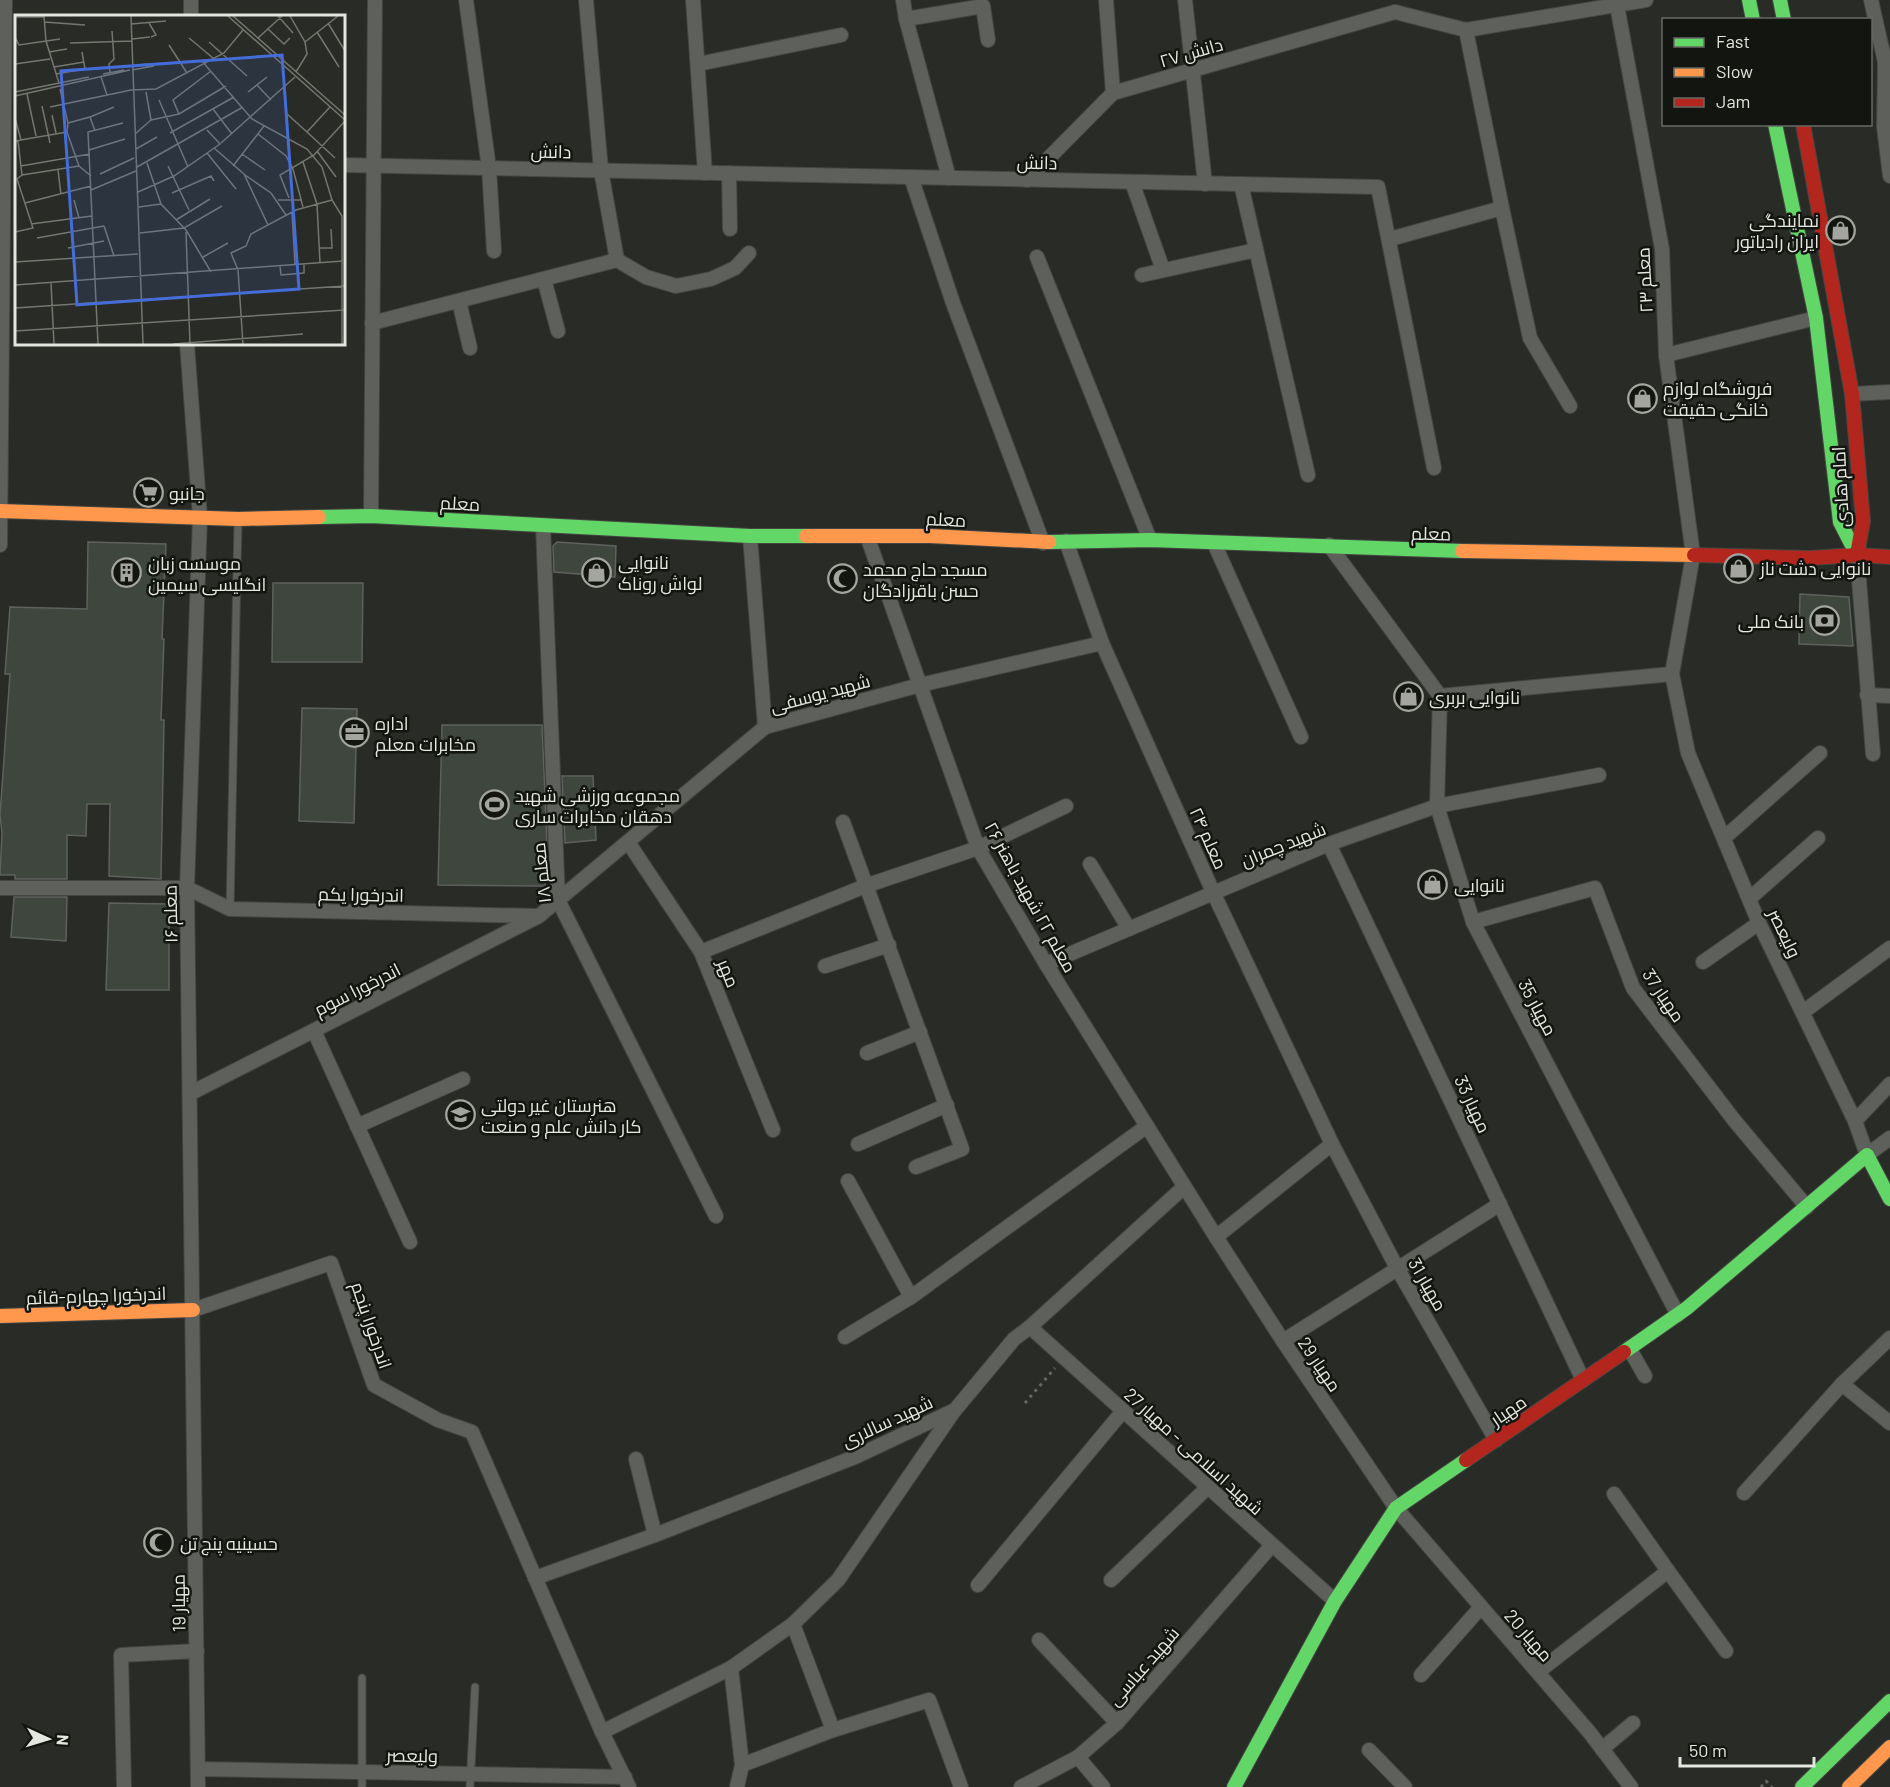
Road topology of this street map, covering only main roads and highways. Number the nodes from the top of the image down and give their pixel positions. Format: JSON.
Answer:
{"nodes":[{"id":1,"x":1749,"y":0,"type":"edge"},
{"id":2,"x":1780,"y":0,"type":"edge"},
{"id":3,"x":1753,"y":18,"type":"edge"},
{"id":4,"x":1784,"y":18,"type":"edge"},
{"id":5,"x":1775,"y":126,"type":"edge"},
{"id":6,"x":1803,"y":126,"type":"edge"},
{"id":7,"x":0,"y":511,"type":"edge"},
{"id":8,"x":1857,"y":555,"type":"junction"},
{"id":9,"x":1890,"y":557,"type":"edge"},
{"id":10,"x":1867,"y":1155,"type":"joint"},
{"id":11,"x":1890,"y":1199,"type":"edge"},
{"id":12,"x":193,"y":1310,"type":"road end"},
{"id":13,"x":0,"y":1316,"type":"edge"},
{"id":14,"x":1890,"y":1701,"type":"edge"},
{"id":15,"x":1890,"y":1747,"type":"edge"},
{"id":16,"x":1234,"y":1787,"type":"edge"},
{"id":17,"x":1802,"y":1787,"type":"edge"},
{"id":18,"x":1849,"y":1787,"type":"edge"}],
"edges":[{"from":1,"to":3,"type":"main road"},
{"from":2,"to":4,"type":"main road"},
{"from":5,"to":8,"type":"main road","name":"امام هادی"},
{"from":6,"to":8,"type":"main road","name":"امام هادی"},
{"from":7,"to":8,"type":"main road","name":"معلم"},
{"from":8,"to":9,"type":"main road","name":"معلم"},
{"from":10,"to":11,"type":"main road","name":"ولیعصر"},
{"from":10,"to":16,"type":"main road","name":"مهیار"},
{"from":12,"to":13,"type":"main road","name":"اندرخورا چهارم-قائم"},
{"from":14,"to":17,"type":"main road"},
{"from":15,"to":18,"type":"main road"}]}
